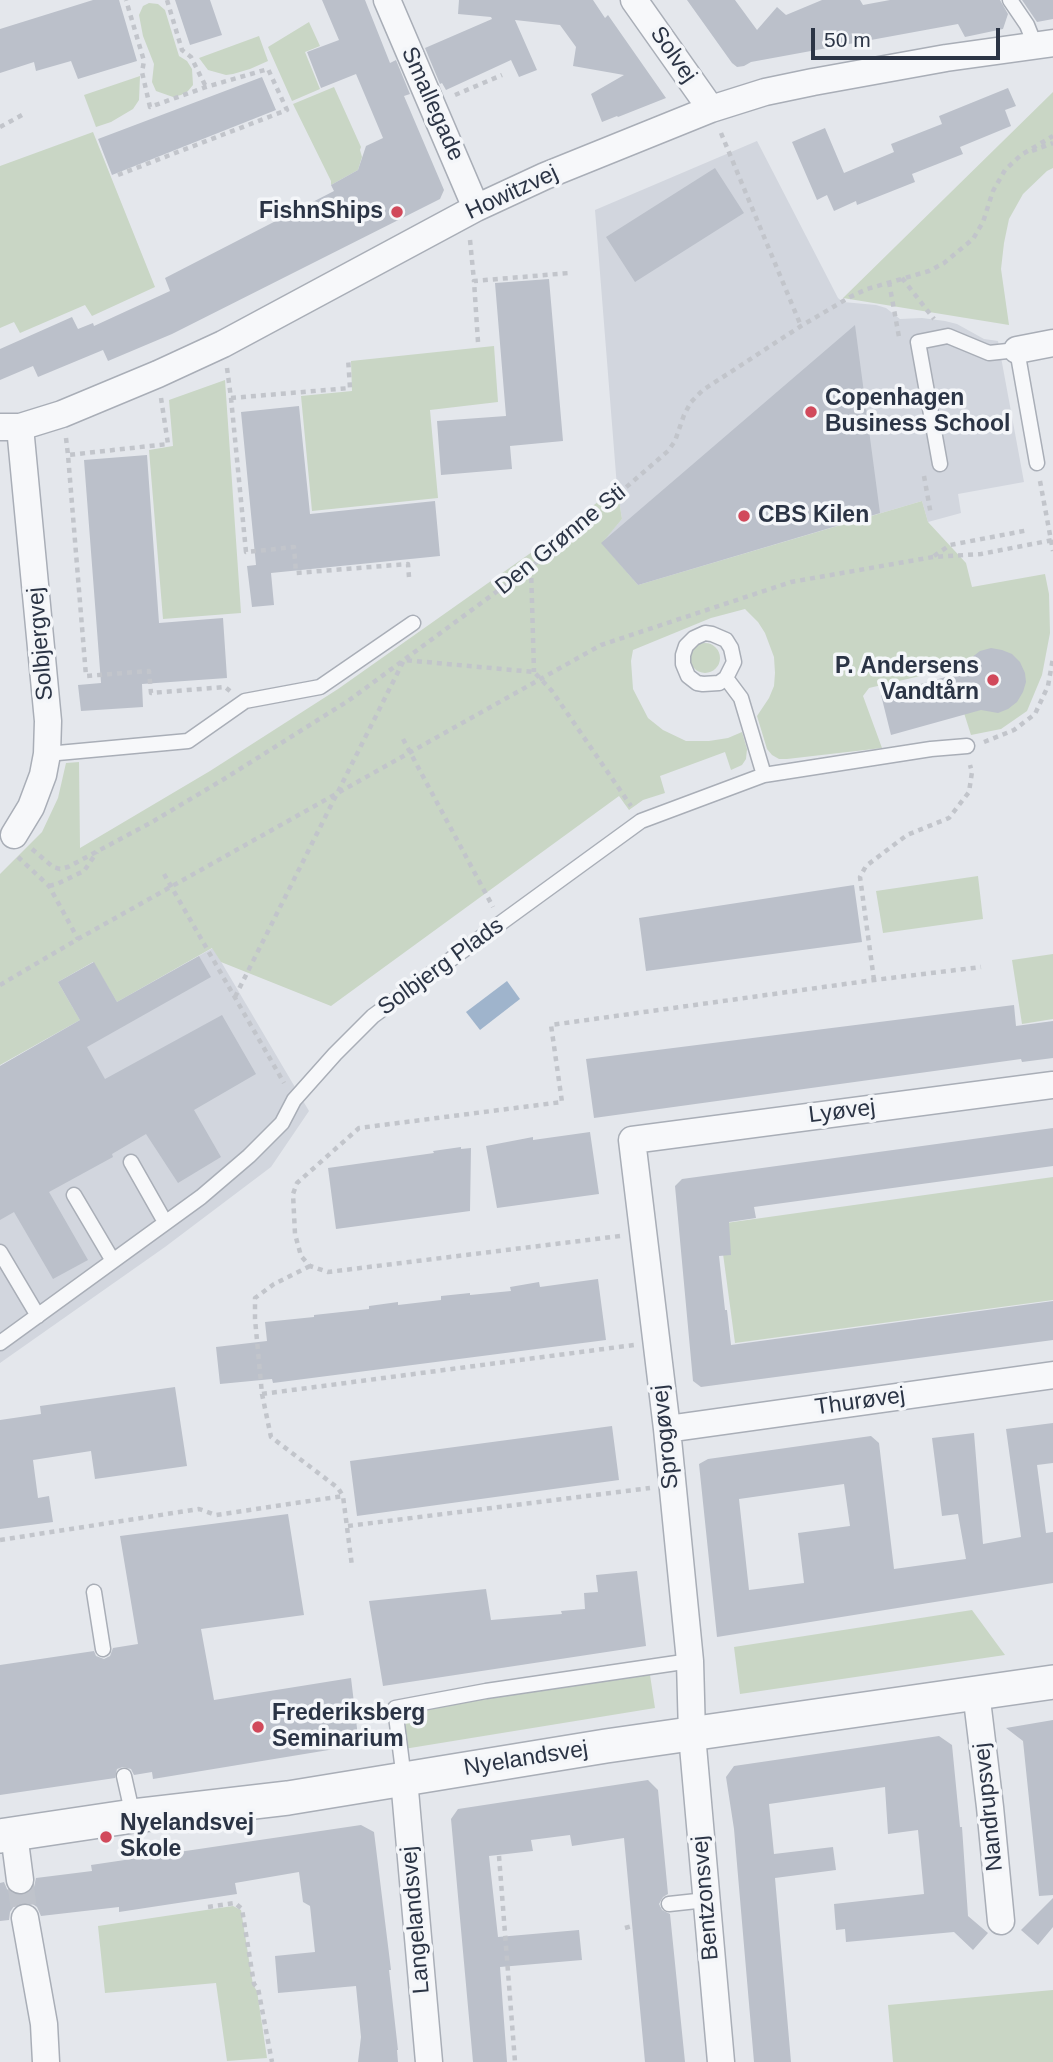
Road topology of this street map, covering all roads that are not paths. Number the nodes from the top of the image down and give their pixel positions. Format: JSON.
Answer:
{"nodes":[{"id":1,"x":387,"y":0,"type":"edge"},
{"id":2,"x":634,"y":0,"type":"edge"},
{"id":3,"x":1010,"y":0,"type":"edge"},
{"id":4,"x":1044,"y":44,"type":"edge"},
{"id":5,"x":711,"y":109,"type":"junction"},
{"id":6,"x":470,"y":211,"type":"junction"},
{"id":7,"x":1053,"y":343,"type":"edge"},
{"id":8,"x":1017,"y":350,"type":"junction"},
{"id":9,"x":10,"y":427,"type":"edge"},
{"id":10,"x":1037,"y":463,"type":"road end"},
{"id":11,"x":940,"y":464,"type":"dead end"},
{"id":12,"x":413,"y":623,"type":"dead end"},
{"id":13,"x":726,"y":678,"type":"dead end"},
{"id":14,"x":967,"y":746,"type":"road end"},
{"id":15,"x":47,"y":754,"type":"junction"},
{"id":16,"x":764,"y":775,"type":"junction"},
{"id":17,"x":10,"y":839,"type":"road end"},
{"id":18,"x":1053,"y":1085,"type":"edge"},
{"id":19,"x":632,"y":1140,"type":"joint"},
{"id":20,"x":131,"y":1161,"type":"dead end"},
{"id":21,"x":74,"y":1195,"type":"dead end"},
{"id":22,"x":166,"y":1222,"type":"junction"},
{"id":23,"x":0,"y":1252,"type":"edge"},
{"id":24,"x":113,"y":1261,"type":"junction"},
{"id":25,"x":38,"y":1316,"type":"junction"},
{"id":26,"x":0,"y":1343,"type":"edge"},
{"id":27,"x":1053,"y":1375,"type":"edge"},
{"id":28,"x":667,"y":1429,"type":"junction"},
{"id":29,"x":94,"y":1592,"type":"dead end"},
{"id":30,"x":103,"y":1650,"type":"dead end"},
{"id":31,"x":690,"y":1661,"type":"junction"},
{"id":32,"x":1053,"y":1682,"type":"edge"},
{"id":33,"x":976,"y":1692,"type":"junction"},
{"id":34,"x":692,"y":1735,"type":"junction"},
{"id":35,"x":124,"y":1776,"type":"dead end"},
{"id":36,"x":404,"y":1779,"type":"junction"},
{"id":37,"x":133,"y":1816,"type":"junction"},
{"id":38,"x":7,"y":1835,"type":"edge"},
{"id":39,"x":20,"y":1880,"type":"tunnel mouth"},
{"id":40,"x":706,"y":1900,"type":"junction"},
{"id":41,"x":669,"y":1904,"type":"dead end"},
{"id":42,"x":25,"y":1918,"type":"tunnel mouth"},
{"id":43,"x":1001,"y":1921,"type":"dead end"},
{"id":44,"x":46,"y":2062,"type":"edge"},
{"id":45,"x":429,"y":2062,"type":"edge"},
{"id":46,"x":720,"y":2062,"type":"edge"}],
"edges":[{"from":1,"to":6,"type":"street","name":"Smallegade"},
{"from":2,"to":5,"type":"street","name":"Solvej"},
{"from":3,"to":4,"type":"lane"},
{"from":4,"to":5,"type":"street","name":"Howitzvej"},
{"from":5,"to":6,"type":"street","name":"Howitzvej"},
{"from":6,"to":9,"type":"street","name":"Howitzvej"},
{"from":7,"to":8,"type":"street"},
{"from":8,"to":10,"type":"lane"},
{"from":8,"to":11,"type":"lane"},
{"from":9,"to":15,"type":"street","name":"Solbjergvej"},
{"from":12,"to":15,"type":"lane"},
{"from":13,"to":16,"type":"lane"},
{"from":14,"to":16,"type":"lane","name":"Solbjerg Plads"},
{"from":15,"to":17,"type":"street","name":"Solbjergvej"},
{"from":16,"to":22,"type":"lane","name":"Solbjerg Plads"},
{"from":18,"to":19,"type":"street","name":"Lyøvej"},
{"from":19,"to":28,"type":"street","name":"Sprogøvej"},
{"from":20,"to":22,"type":"lane"},
{"from":21,"to":24,"type":"lane"},
{"from":22,"to":24,"type":"lane","name":"Solbjerg Plads"},
{"from":23,"to":25,"type":"lane"},
{"from":24,"to":25,"type":"lane","name":"Solbjerg Plads"},
{"from":25,"to":26,"type":"lane","name":"Solbjerg Plads"},
{"from":27,"to":28,"type":"street","name":"Thurøvej"},
{"from":28,"to":31,"type":"street","name":"Sprogøvej"},
{"from":29,"to":30,"type":"lane"},
{"from":31,"to":34,"type":"street","name":"Sprogøvej"},
{"from":31,"to":36,"type":"lane"},
{"from":32,"to":33,"type":"street","name":"Nyelandsvej"},
{"from":33,"to":34,"type":"street","name":"Nyelandsvej"},
{"from":33,"to":43,"type":"street","name":"Nandrupsvej"},
{"from":34,"to":36,"type":"street","name":"Nyelandsvej"},
{"from":34,"to":40,"type":"street","name":"Bentzonsvej"},
{"from":35,"to":37,"type":"lane"},
{"from":36,"to":37,"type":"street","name":"Nyelandsvej"},
{"from":36,"to":45,"type":"street","name":"Langelandsvej"},
{"from":37,"to":38,"type":"street","name":"Nyelandsvej"},
{"from":38,"to":39,"type":"street"},
{"from":40,"to":41,"type":"lane"},
{"from":40,"to":46,"type":"street","name":"Bentzonsvej"},
{"from":42,"to":44,"type":"street"}]}
